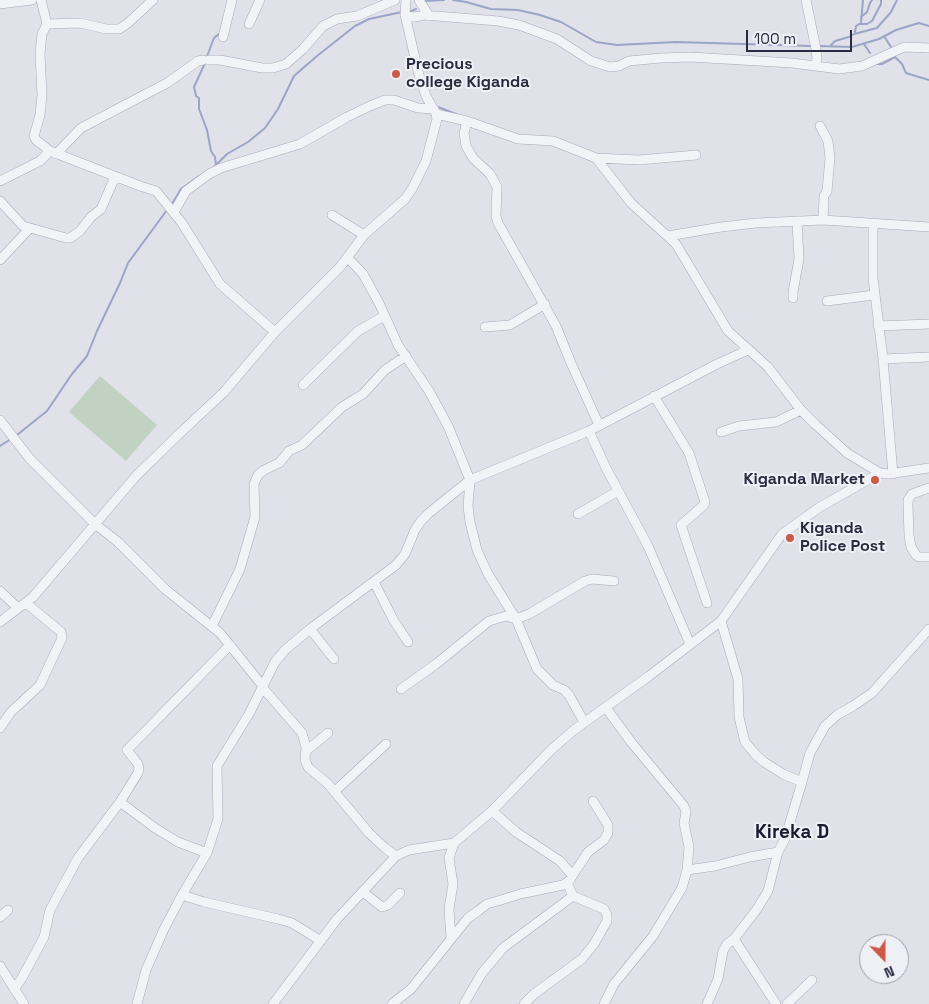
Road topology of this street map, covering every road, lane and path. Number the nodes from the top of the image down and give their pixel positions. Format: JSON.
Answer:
{"nodes":[{"id":1,"x":32,"y":0,"type":"edge"},
{"id":2,"x":41,"y":0,"type":"edge"},
{"id":3,"x":153,"y":0,"type":"edge"},
{"id":4,"x":232,"y":0,"type":"edge"},
{"id":5,"x":260,"y":0,"type":"edge"},
{"id":6,"x":395,"y":0,"type":"edge"},
{"id":7,"x":418,"y":0,"type":"edge"},
{"id":8,"x":806,"y":0,"type":"edge"},
{"id":9,"x":0,"y":4,"type":"edge"},
{"id":10,"x":406,"y":9,"type":"edge"},
{"id":11,"x":429,"y":16,"type":"junction"},
{"id":12,"x":48,"y":24,"type":"junction"},
{"id":13,"x":249,"y":24,"type":"dead end"},
{"id":14,"x":223,"y":37,"type":"dead end"},
{"id":15,"x":929,"y":48,"type":"edge"},
{"id":16,"x":815,"y":66,"type":"junction"},
{"id":17,"x":435,"y":111,"type":"junction"},
{"id":18,"x":467,"y":121,"type":"junction"},
{"id":19,"x":820,"y":126,"type":"dead end"},
{"id":20,"x":53,"y":152,"type":"junction"},
{"id":21,"x":696,"y":155,"type":"dead end"},
{"id":22,"x":596,"y":158,"type":"junction"},
{"id":23,"x":115,"y":177,"type":"junction"},
{"id":24,"x":0,"y":181,"type":"edge"},
{"id":25,"x":0,"y":201,"type":"edge"},
{"id":26,"x":171,"y":209,"type":"junction"},
{"id":27,"x":332,"y":215,"type":"dead end"},
{"id":28,"x":824,"y":220,"type":"junction"},
{"id":29,"x":797,"y":221,"type":"junction"},
{"id":30,"x":873,"y":224,"type":"junction"},
{"id":31,"x":30,"y":228,"type":"junction"},
{"id":32,"x":929,"y":228,"type":"edge"},
{"id":33,"x":364,"y":235,"type":"junction"},
{"id":34,"x":668,"y":236,"type":"junction"},
{"id":35,"x":348,"y":258,"type":"junction"},
{"id":36,"x":0,"y":260,"type":"edge"},
{"id":37,"x":874,"y":295,"type":"junction"},
{"id":38,"x":794,"y":298,"type":"dead end"},
{"id":39,"x":827,"y":301,"type":"dead end"},
{"id":40,"x":545,"y":304,"type":"junction"},
{"id":41,"x":384,"y":316,"type":"junction"},
{"id":42,"x":929,"y":324,"type":"edge"},
{"id":43,"x":878,"y":326,"type":"junction"},
{"id":44,"x":485,"y":327,"type":"dead end"},
{"id":45,"x":275,"y":332,"type":"junction"},
{"id":46,"x":748,"y":350,"type":"junction"},
{"id":47,"x":406,"y":356,"type":"junction"},
{"id":48,"x":929,"y":357,"type":"edge"},
{"id":49,"x":883,"y":359,"type":"junction"},
{"id":50,"x":303,"y":385,"type":"dead end"},
{"id":51,"x":654,"y":396,"type":"junction"},
{"id":52,"x":801,"y":410,"type":"junction"},
{"id":53,"x":0,"y":420,"type":"edge"},
{"id":54,"x":599,"y":425,"type":"junction"},
{"id":55,"x":589,"y":431,"type":"junction"},
{"id":56,"x":721,"y":432,"type":"dead end"},
{"id":57,"x":929,"y":468,"type":"edge"},
{"id":58,"x":880,"y":473,"type":"junction"},
{"id":59,"x":893,"y":474,"type":"junction"},
{"id":60,"x":470,"y":480,"type":"junction"},
{"id":61,"x":929,"y":488,"type":"edge"},
{"id":62,"x":618,"y":491,"type":"junction"},
{"id":63,"x":578,"y":514,"type":"dead end"},
{"id":64,"x":95,"y":524,"type":"junction"},
{"id":65,"x":929,"y":557,"type":"edge"},
{"id":66,"x":614,"y":581,"type":"dead end"},
{"id":67,"x":374,"y":582,"type":"junction"},
{"id":68,"x":0,"y":591,"type":"edge"},
{"id":69,"x":707,"y":603,"type":"dead end"},
{"id":70,"x":22,"y":605,"type":"junction"},
{"id":71,"x":516,"y":619,"type":"junction"},
{"id":72,"x":722,"y":621,"type":"junction"},
{"id":73,"x":0,"y":622,"type":"edge"},
{"id":74,"x":212,"y":626,"type":"junction"},
{"id":75,"x":310,"y":628,"type":"junction"},
{"id":76,"x":929,"y":629,"type":"edge"},
{"id":77,"x":408,"y":642,"type":"dead end"},
{"id":78,"x":690,"y":644,"type":"junction"},
{"id":79,"x":230,"y":645,"type":"junction"},
{"id":80,"x":334,"y":659,"type":"dead end"},
{"id":81,"x":262,"y":686,"type":"junction"},
{"id":82,"x":401,"y":689,"type":"dead end"},
{"id":83,"x":606,"y":708,"type":"junction"},
{"id":84,"x":584,"y":722,"type":"junction"},
{"id":85,"x":0,"y":728,"type":"edge"},
{"id":86,"x":328,"y":733,"type":"dead end"},
{"id":87,"x":386,"y":744,"type":"dead end"},
{"id":88,"x":306,"y":751,"type":"junction"},
{"id":89,"x":802,"y":782,"type":"junction"},
{"id":90,"x":335,"y":791,"type":"junction"},
{"id":91,"x":593,"y":801,"type":"dead end"},
{"id":92,"x":120,"y":802,"type":"junction"},
{"id":93,"x":492,"y":811,"type":"junction"},
{"id":94,"x":454,"y":843,"type":"junction"},
{"id":95,"x":778,"y":852,"type":"junction"},
{"id":96,"x":207,"y":854,"type":"junction"},
{"id":97,"x":396,"y":856,"type":"junction"},
{"id":98,"x":688,"y":870,"type":"junction"},
{"id":99,"x":572,"y":874,"type":"junction"},
{"id":100,"x":566,"y":883,"type":"junction"},
{"id":101,"x":363,"y":892,"type":"junction"},
{"id":102,"x":400,"y":893,"type":"dead end"},
{"id":103,"x":182,"y":895,"type":"junction"},
{"id":104,"x":573,"y":896,"type":"junction"},
{"id":105,"x":8,"y":910,"type":"dead end"},
{"id":106,"x":0,"y":917,"type":"edge"},
{"id":107,"x":452,"y":938,"type":"junction"},
{"id":108,"x":734,"y":939,"type":"junction"},
{"id":109,"x":321,"y":941,"type":"junction"},
{"id":110,"x":0,"y":966,"type":"edge"},
{"id":111,"x":812,"y":980,"type":"dead end"},
{"id":112,"x":14,"y":989,"type":"junction"},
{"id":113,"x":24,"y":1004,"type":"edge"},
{"id":114,"x":137,"y":1004,"type":"edge"},
{"id":115,"x":273,"y":1004,"type":"edge"},
{"id":116,"x":392,"y":1004,"type":"edge"},
{"id":117,"x":464,"y":1004,"type":"edge"},
{"id":118,"x":524,"y":1004,"type":"edge"},
{"id":119,"x":604,"y":1004,"type":"edge"},
{"id":120,"x":707,"y":1004,"type":"edge"},
{"id":121,"x":776,"y":1004,"type":"edge"},
{"id":122,"x":787,"y":1004,"type":"edge"}],
"edges":[{"from":1,"to":9,"type":"street"},
{"from":2,"to":12,"type":"street"},
{"from":3,"to":12,"type":"street"},
{"from":4,"to":14,"type":"street"},
{"from":5,"to":13,"type":"street"},
{"from":6,"to":20,"type":"street"},
{"from":7,"to":11,"type":"street"},
{"from":8,"to":16,"type":"street"},
{"from":10,"to":11,"type":"street"},
{"from":10,"to":17,"type":"street"},
{"from":11,"to":16,"type":"street"},
{"from":12,"to":20,"type":"street"},
{"from":15,"to":16,"type":"street"},
{"from":17,"to":18,"type":"street"},
{"from":17,"to":26,"type":"street"},
{"from":17,"to":33,"type":"street"},
{"from":18,"to":22,"type":"street"},
{"from":18,"to":40,"type":"street"},
{"from":19,"to":28,"type":"street"},
{"from":20,"to":23,"type":"street"},
{"from":20,"to":24,"type":"street"},
{"from":21,"to":22,"type":"street"},
{"from":22,"to":34,"type":"street"},
{"from":23,"to":26,"type":"street"},
{"from":23,"to":31,"type":"street"},
{"from":25,"to":31,"type":"street"},
{"from":26,"to":45,"type":"street"},
{"from":27,"to":33,"type":"street"},
{"from":28,"to":29,"type":"street"},
{"from":28,"to":30,"type":"street"},
{"from":29,"to":34,"type":"street"},
{"from":29,"to":38,"type":"street"},
{"from":30,"to":32,"type":"street"},
{"from":30,"to":37,"type":"street"},
{"from":31,"to":36,"type":"street"},
{"from":33,"to":35,"type":"street"},
{"from":34,"to":46,"type":"street"},
{"from":35,"to":41,"type":"street"},
{"from":35,"to":45,"type":"street"},
{"from":37,"to":39,"type":"street"},
{"from":37,"to":43,"type":"street"},
{"from":40,"to":44,"type":"street"},
{"from":40,"to":54,"type":"street"},
{"from":41,"to":47,"type":"street"},
{"from":41,"to":50,"type":"street"},
{"from":42,"to":43,"type":"street"},
{"from":43,"to":49,"type":"street"},
{"from":45,"to":64,"type":"street"},
{"from":46,"to":51,"type":"street"},
{"from":46,"to":52,"type":"street"},
{"from":47,"to":60,"type":"street"},
{"from":47,"to":74,"type":"street"},
{"from":48,"to":49,"type":"street"},
{"from":49,"to":59,"type":"street"},
{"from":51,"to":54,"type":"street"},
{"from":51,"to":69,"type":"street"},
{"from":52,"to":56,"type":"street"},
{"from":52,"to":58,"type":"street"},
{"from":53,"to":64,"type":"street"},
{"from":54,"to":55,"type":"street"},
{"from":55,"to":60,"type":"street"},
{"from":55,"to":62,"type":"street"},
{"from":57,"to":59,"type":"street"},
{"from":58,"to":59,"type":"street"},
{"from":58,"to":72,"type":"street"},
{"from":60,"to":67,"type":"street"},
{"from":60,"to":71,"type":"street"},
{"from":61,"to":65,"type":"street"},
{"from":62,"to":63,"type":"street"},
{"from":62,"to":78,"type":"street"},
{"from":64,"to":70,"type":"street"},
{"from":64,"to":74,"type":"street"},
{"from":66,"to":71,"type":"street"},
{"from":67,"to":75,"type":"street"},
{"from":67,"to":77,"type":"street"},
{"from":68,"to":70,"type":"street"},
{"from":70,"to":73,"type":"street"},
{"from":70,"to":85,"type":"street"},
{"from":71,"to":82,"type":"street"},
{"from":71,"to":84,"type":"street"},
{"from":72,"to":78,"type":"street"},
{"from":72,"to":89,"type":"street"},
{"from":74,"to":79,"type":"street"},
{"from":75,"to":80,"type":"street"},
{"from":75,"to":81,"type":"street"},
{"from":76,"to":89,"type":"street"},
{"from":78,"to":83,"type":"street"},
{"from":79,"to":81,"type":"street"},
{"from":79,"to":92,"type":"street"},
{"from":81,"to":88,"type":"street"},
{"from":81,"to":96,"type":"street"},
{"from":83,"to":84,"type":"street"},
{"from":83,"to":98,"type":"street"},
{"from":84,"to":93,"type":"street"},
{"from":86,"to":88,"type":"street"},
{"from":87,"to":90,"type":"street"},
{"from":88,"to":90,"type":"street"},
{"from":89,"to":95,"type":"street"},
{"from":90,"to":97,"type":"street"},
{"from":91,"to":99,"type":"street"},
{"from":92,"to":96,"type":"street"},
{"from":92,"to":112,"type":"street"},
{"from":93,"to":94,"type":"street"},
{"from":93,"to":99,"type":"street"},
{"from":94,"to":97,"type":"street"},
{"from":94,"to":107,"type":"street"},
{"from":95,"to":98,"type":"street"},
{"from":95,"to":108,"type":"street"},
{"from":96,"to":103,"type":"street"},
{"from":97,"to":101,"type":"street"},
{"from":98,"to":119,"type":"street"},
{"from":99,"to":100,"type":"street"},
{"from":100,"to":104,"type":"street"},
{"from":100,"to":107,"type":"street"},
{"from":101,"to":102,"type":"street"},
{"from":101,"to":109,"type":"street"},
{"from":103,"to":109,"type":"street"},
{"from":103,"to":114,"type":"street"},
{"from":104,"to":117,"type":"street"},
{"from":104,"to":118,"type":"street"},
{"from":105,"to":106,"type":"street"},
{"from":107,"to":116,"type":"street"},
{"from":108,"to":120,"type":"street"},
{"from":108,"to":121,"type":"street"},
{"from":109,"to":115,"type":"street"},
{"from":110,"to":112,"type":"street"},
{"from":111,"to":122,"type":"street"},
{"from":112,"to":113,"type":"street"}]}
